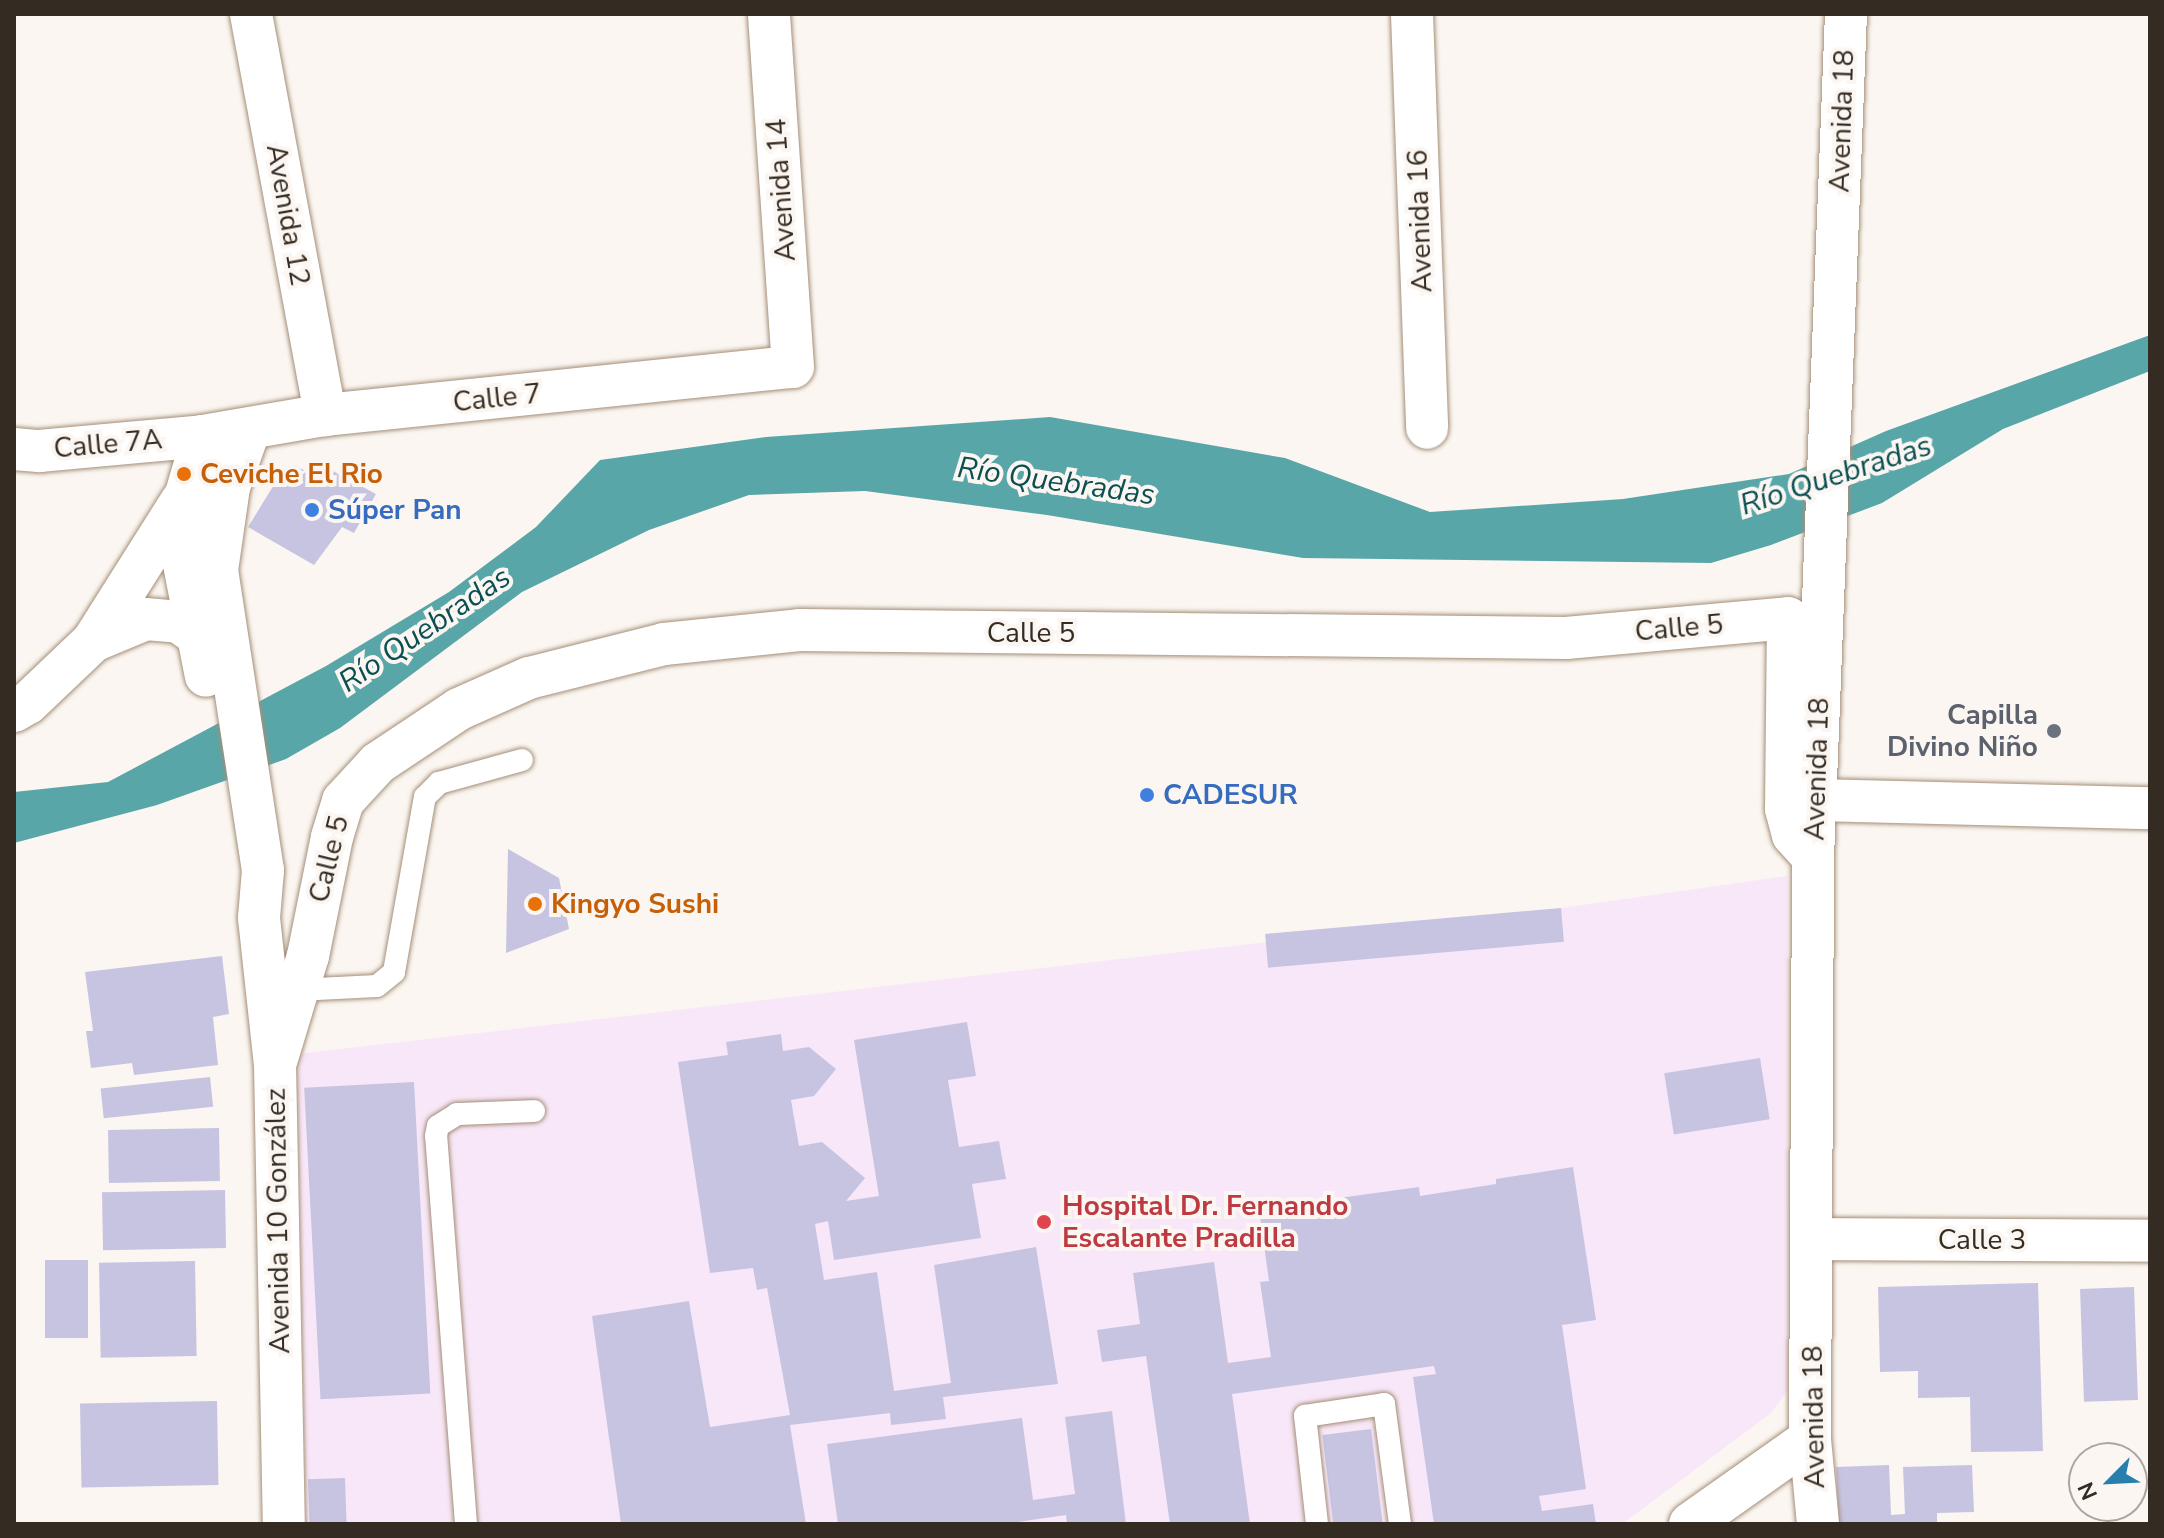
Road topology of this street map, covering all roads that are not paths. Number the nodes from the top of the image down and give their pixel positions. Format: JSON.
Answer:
{"nodes":[{"id":1,"x":251,"y":14,"type":"edge"},
{"id":2,"x":769,"y":14,"type":"edge"},
{"id":3,"x":1412,"y":14,"type":"edge"},
{"id":4,"x":1846,"y":14,"type":"edge"},
{"id":5,"x":793,"y":367,"type":"joint"},
{"id":6,"x":325,"y":415,"type":"junction"},
{"id":7,"x":1427,"y":428,"type":"dead end"},
{"id":8,"x":249,"y":431,"type":"junction"},
{"id":9,"x":203,"y":436,"type":"junction"},
{"id":10,"x":14,"y":449,"type":"edge"},
{"id":11,"x":186,"y":494,"type":"junction"},
{"id":12,"x":93,"y":641,"type":"junction"},
{"id":13,"x":210,"y":655,"type":"junction"},
{"id":14,"x":14,"y":711,"type":"edge"},
{"id":15,"x":522,"y":760,"type":"dead end"},
{"id":16,"x":1816,"y":800,"type":"junction"},
{"id":17,"x":2150,"y":808,"type":"edge"},
{"id":18,"x":1813,"y":857,"type":"junction"},
{"id":19,"x":297,"y":990,"type":"junction"},
{"id":20,"x":275,"y":1065,"type":"junction"},
{"id":21,"x":534,"y":1111,"type":"dead end"},
{"id":22,"x":1814,"y":1239,"type":"junction"},
{"id":23,"x":2150,"y":1241,"type":"edge"},
{"id":24,"x":1810,"y":1439,"type":"junction"},
{"id":25,"x":284,"y":1524,"type":"edge"},
{"id":26,"x":466,"y":1524,"type":"edge"},
{"id":27,"x":1317,"y":1524,"type":"edge"},
{"id":28,"x":1400,"y":1524,"type":"edge"},
{"id":29,"x":1690,"y":1524,"type":"edge"},
{"id":30,"x":1818,"y":1524,"type":"edge"}],
"edges":[{"from":1,"to":6,"type":"street","name":"Avenida 12"},
{"from":2,"to":5,"type":"street","name":"Avenida 14"},
{"from":3,"to":7,"type":"street","name":"Avenida 16"},
{"from":4,"to":16,"type":"street","name":"Avenida 18"},
{"from":5,"to":6,"type":"street","name":"Calle 7"},
{"from":6,"to":8,"type":"street","name":"Calle 7"},
{"from":8,"to":9,"type":"street","name":"Calle 7"},
{"from":8,"to":13,"type":"street","name":"Avenida 10 González"},
{"from":9,"to":10,"type":"street","name":"Calle 7A"},
{"from":9,"to":11,"type":"street","name":"Avenida 10 González"},
{"from":11,"to":12,"type":"street"},
{"from":11,"to":13,"type":"street","name":"Avenida 10 González"},
{"from":12,"to":13,"type":"street"},
{"from":12,"to":14,"type":"street"},
{"from":13,"to":20,"type":"street","name":"Avenida 10 González"},
{"from":15,"to":19,"type":"lane"},
{"from":16,"to":17,"type":"street"},
{"from":16,"to":18,"type":"street","name":"Avenida 18"},
{"from":18,"to":19,"type":"street","name":"Calle 5"},
{"from":18,"to":22,"type":"street","name":"Avenida 18"},
{"from":19,"to":20,"type":"street","name":"Calle 5"},
{"from":20,"to":25,"type":"street","name":"Avenida 10 González"},
{"from":21,"to":26,"type":"lane"},
{"from":22,"to":23,"type":"street","name":"Calle 3"},
{"from":22,"to":24,"type":"street","name":"Avenida 18"},
{"from":24,"to":29,"type":"street"},
{"from":24,"to":30,"type":"street","name":"Avenida 18"},
{"from":27,"to":28,"type":"lane"}]}
